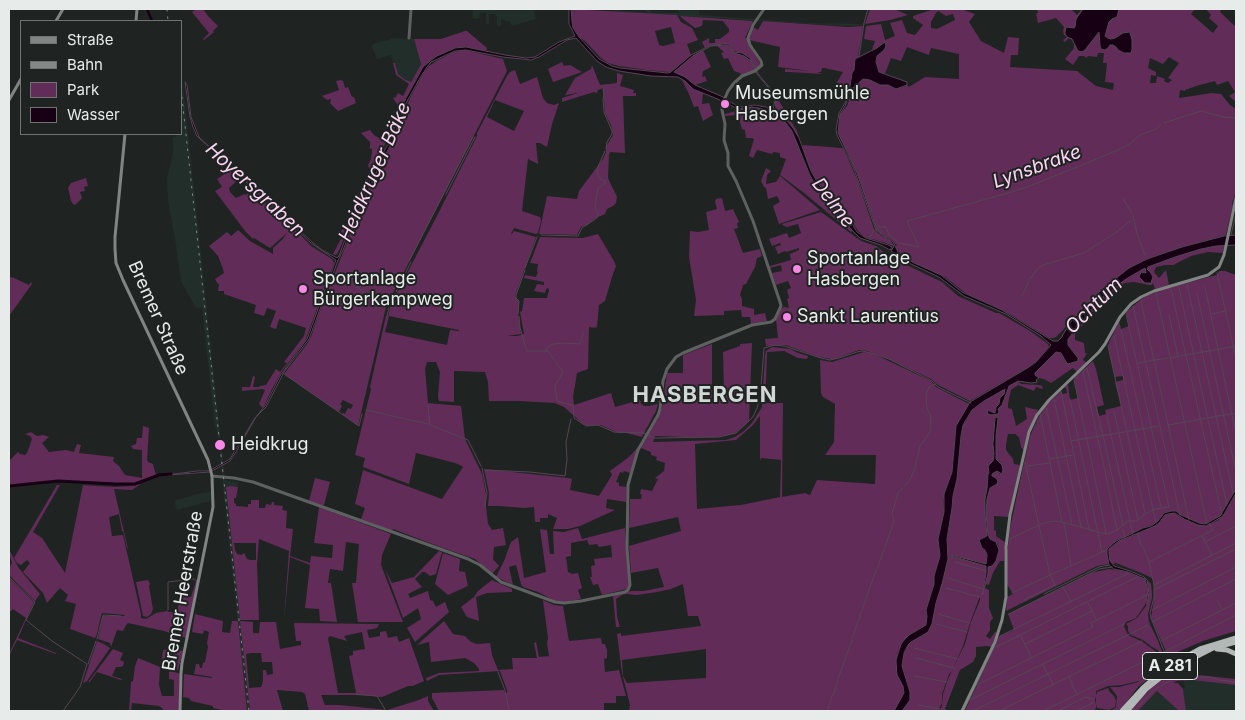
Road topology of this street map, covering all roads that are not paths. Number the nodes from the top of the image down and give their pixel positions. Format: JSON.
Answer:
{"nodes":[{"id":1,"x":63,"y":9,"type":"edge"},
{"id":2,"x":411,"y":9,"type":"edge"},
{"id":3,"x":764,"y":9,"type":"edge"},
{"id":4,"x":57,"y":20,"type":"edge"},
{"id":5,"x":409,"y":38,"type":"dead end"},
{"id":6,"x":20,"y":81,"type":"edge"},
{"id":7,"x":9,"y":100,"type":"edge"},
{"id":8,"x":124,"y":135,"type":"edge"},
{"id":9,"x":1236,"y":198,"type":"edge"},
{"id":10,"x":212,"y":476,"type":"junction"},
{"id":11,"x":1236,"y":638,"type":"edge"},
{"id":12,"x":1236,"y":642,"type":"edge"},
{"id":13,"x":1210,"y":651,"type":"junction"},
{"id":14,"x":1236,"y":654,"type":"edge"},
{"id":15,"x":180,"y":711,"type":"edge"},
{"id":16,"x":962,"y":711,"type":"edge"},
{"id":17,"x":1122,"y":711,"type":"edge"},
{"id":18,"x":1127,"y":711,"type":"edge"}],
"edges":[{"from":1,"to":4,"type":"main road"},
{"from":2,"to":5,"type":"street"},
{"from":3,"to":10,"type":"street"},
{"from":6,"to":7,"type":"main road"},
{"from":8,"to":10,"type":"main road","name":"Bremer Straße"},
{"from":9,"to":16,"type":"main road"},
{"from":10,"to":15,"type":"main road","name":"Bremer Heerstraße"},
{"from":11,"to":17,"type":"highway","number":"A 281"},
{"from":12,"to":13,"type":"highway","number":"A 281"},
{"from":13,"to":14,"type":"highway"},
{"from":13,"to":18,"type":"highway","number":"A 281"}]}
